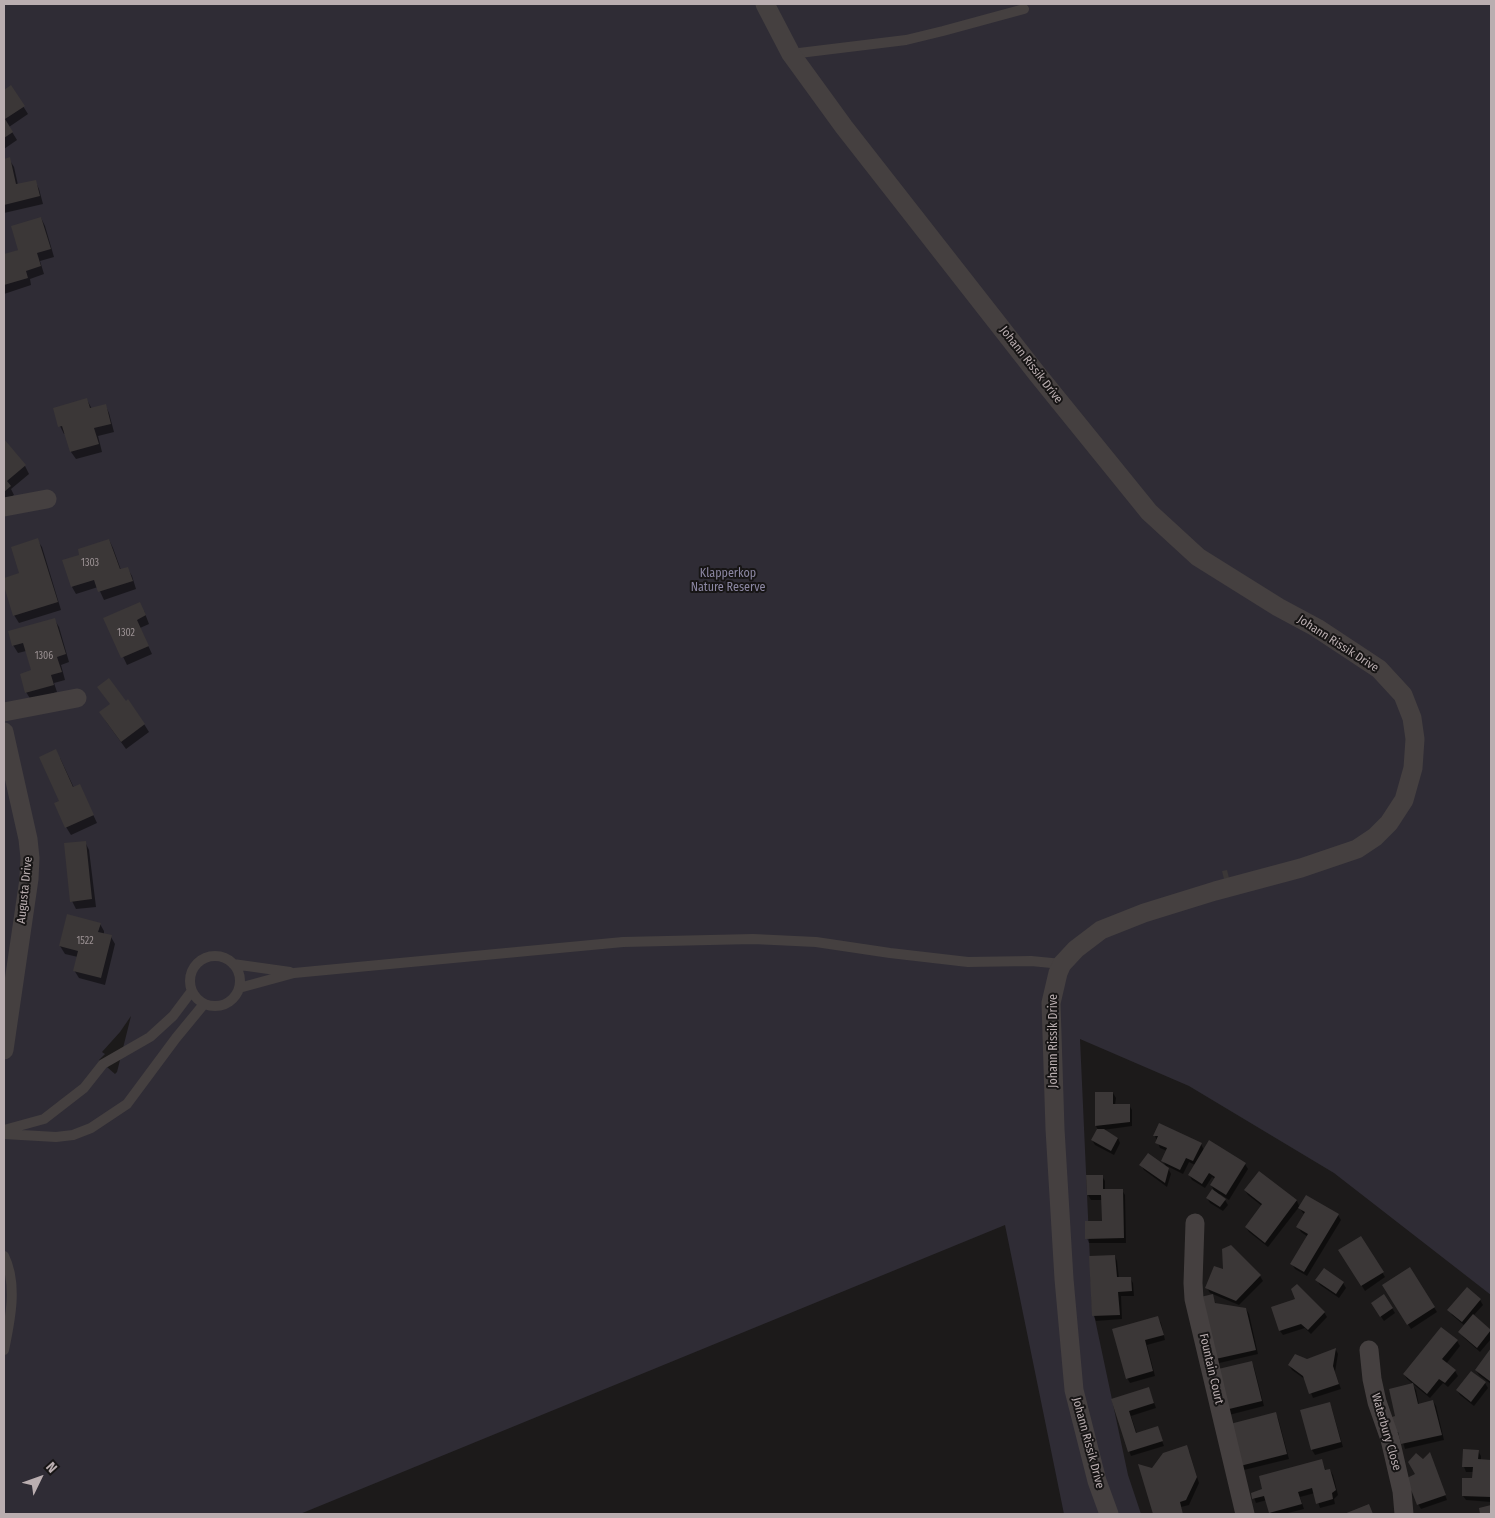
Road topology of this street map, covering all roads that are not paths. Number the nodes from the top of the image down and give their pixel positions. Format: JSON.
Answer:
{"nodes":[{"id":1,"x":765,"y":4,"type":"edge"},
{"id":2,"x":1006,"y":8,"type":"edge"},
{"id":3,"x":1024,"y":9,"type":"dead end"},
{"id":4,"x":791,"y":54,"type":"junction"},
{"id":5,"x":47,"y":499,"type":"dead end"},
{"id":6,"x":4,"y":507,"type":"edge"},
{"id":7,"x":77,"y":698,"type":"dead end"},
{"id":8,"x":4,"y":712,"type":"edge"},
{"id":9,"x":4,"y":732,"type":"edge"},
{"id":10,"x":234,"y":964,"type":"junction"},
{"id":11,"x":1062,"y":964,"type":"junction"},
{"id":12,"x":294,"y":973,"type":"junction"},
{"id":13,"x":240,"y":988,"type":"junction"},
{"id":14,"x":191,"y":992,"type":"junction"},
{"id":15,"x":204,"y":1004,"type":"junction"},
{"id":16,"x":4,"y":1050,"type":"edge"},
{"id":17,"x":4,"y":1130,"type":"edge"},
{"id":18,"x":4,"y":1134,"type":"edge"},
{"id":19,"x":1196,"y":1223,"type":"dead end"},
{"id":20,"x":4,"y":1256,"type":"edge"},
{"id":21,"x":4,"y":1350,"type":"edge"},
{"id":22,"x":1369,"y":1350,"type":"dead end"},
{"id":23,"x":1109,"y":1514,"type":"edge"},
{"id":24,"x":1245,"y":1514,"type":"edge"},
{"id":25,"x":1404,"y":1514,"type":"edge"}],
"edges":[{"from":1,"to":4,"type":"street","name":"Johann Rissik Drive"},
{"from":2,"to":3,"type":"lane"},
{"from":2,"to":4,"type":"lane"},
{"from":4,"to":11,"type":"street","name":"Johann Rissik Drive"},
{"from":5,"to":6,"type":"street"},
{"from":7,"to":8,"type":"street"},
{"from":9,"to":16,"type":"street","name":"Augusta Drive"},
{"from":10,"to":12,"type":"lane"},
{"from":10,"to":13,"type":"lane"},
{"from":10,"to":14,"type":"lane"},
{"from":11,"to":12,"type":"lane"},
{"from":11,"to":23,"type":"street","name":"Johann Rissik Drive"},
{"from":12,"to":13,"type":"lane"},
{"from":13,"to":15,"type":"lane"},
{"from":14,"to":15,"type":"lane"},
{"from":14,"to":17,"type":"lane"},
{"from":15,"to":18,"type":"lane"},
{"from":19,"to":24,"type":"street","name":"Fountain Court"},
{"from":20,"to":21,"type":"lane"},
{"from":22,"to":25,"type":"street","name":"Waterbury Close"}]}
